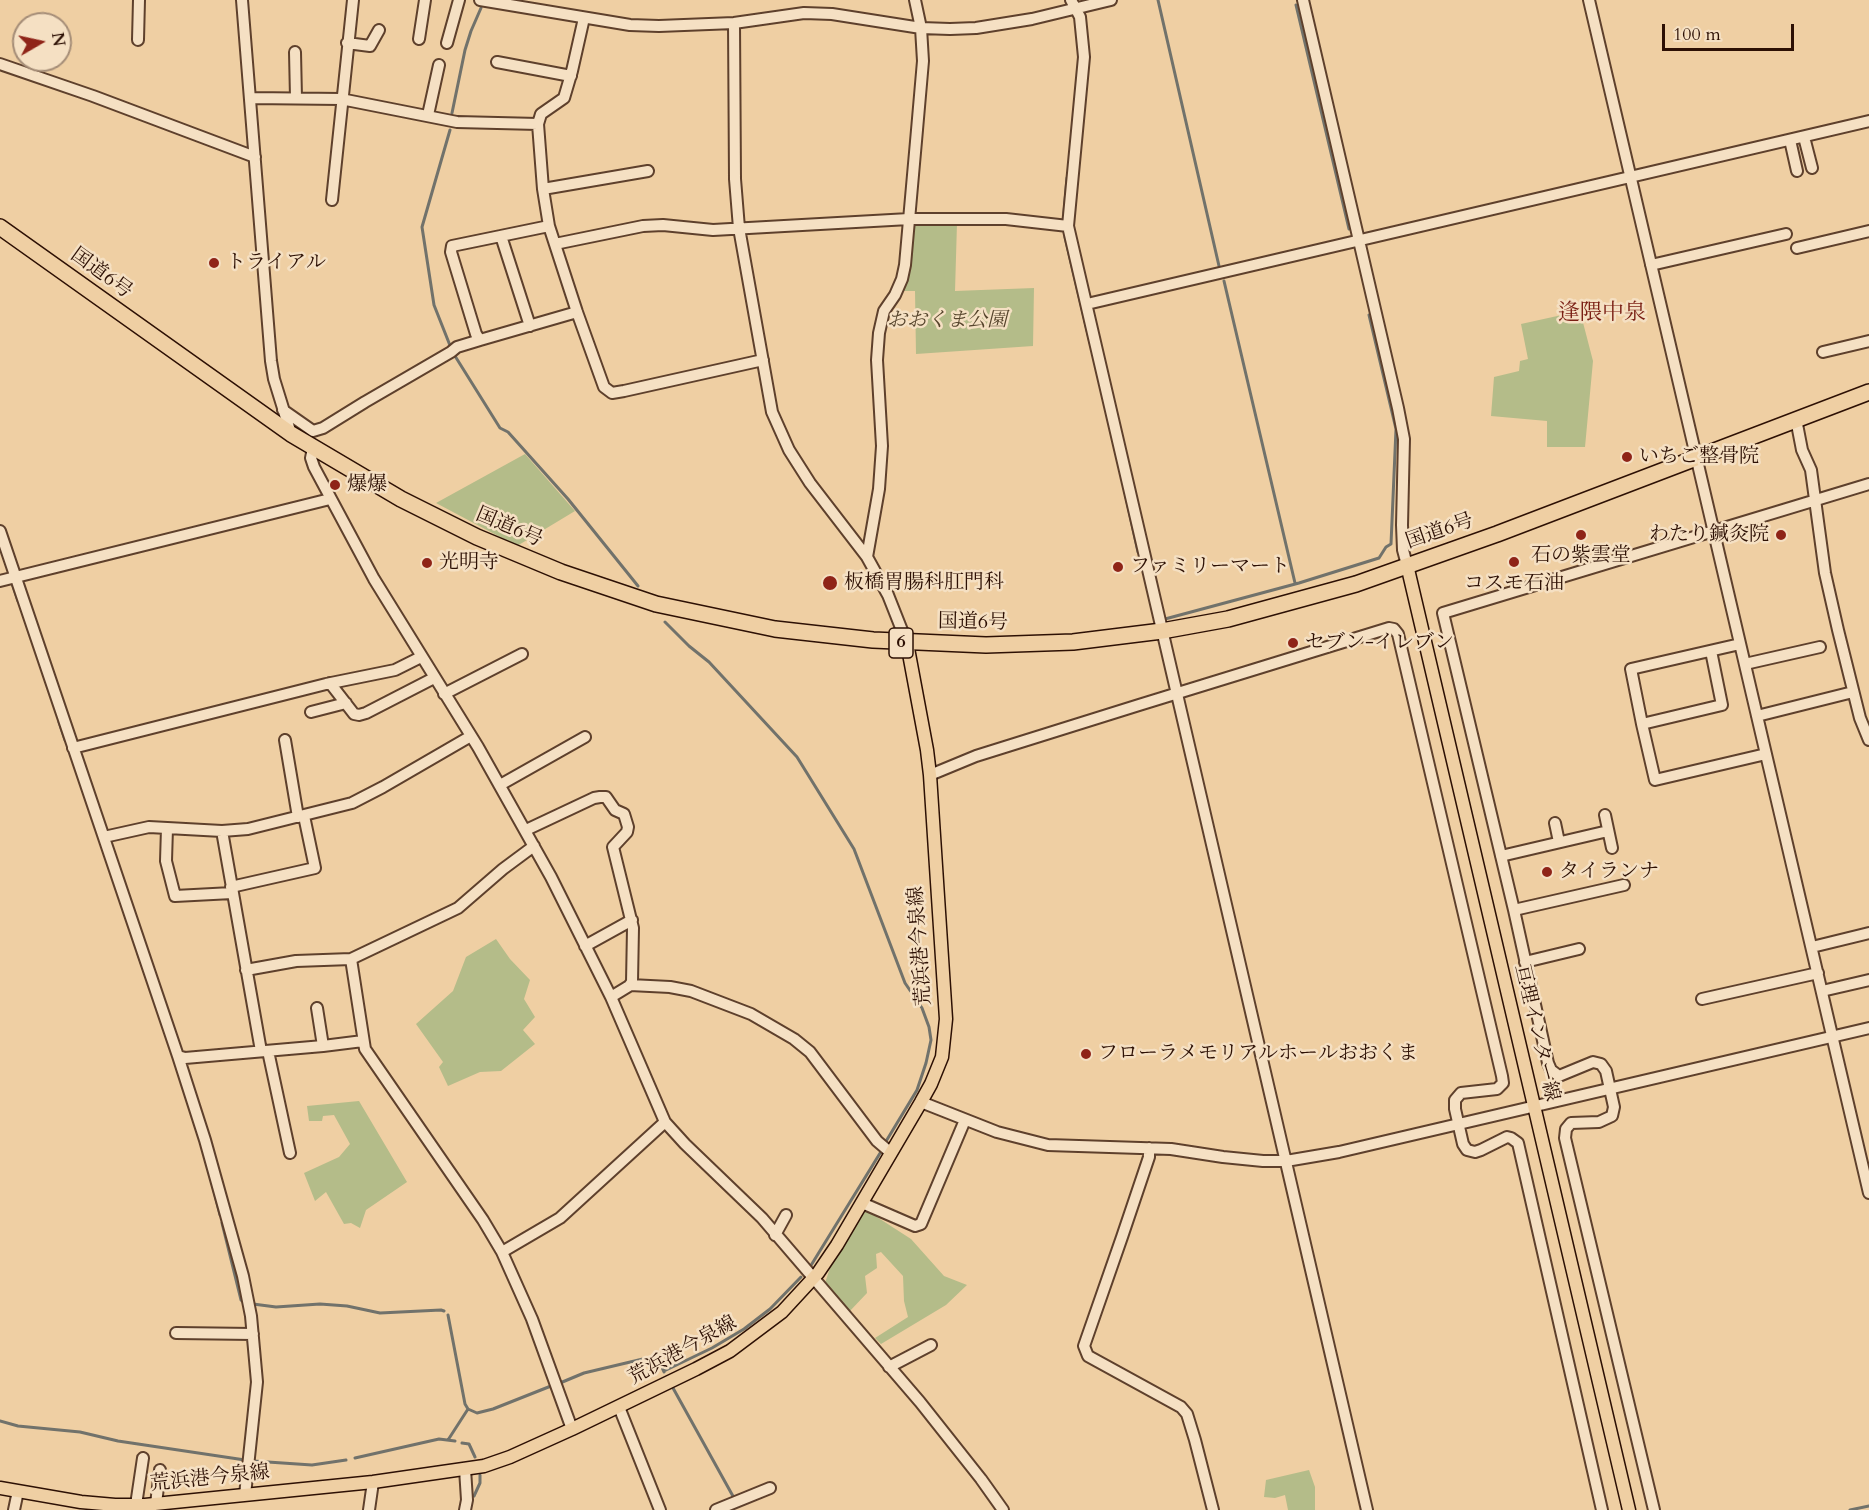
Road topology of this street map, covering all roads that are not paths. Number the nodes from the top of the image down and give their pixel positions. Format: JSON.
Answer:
{"nodes":[{"id":1,"x":139,"y":0,"type":"edge"},
{"id":2,"x":242,"y":0,"type":"edge"},
{"id":3,"x":353,"y":0,"type":"edge"},
{"id":4,"x":425,"y":0,"type":"edge"},
{"id":5,"x":459,"y":0,"type":"edge"},
{"id":6,"x":480,"y":0,"type":"edge"},
{"id":7,"x":915,"y":0,"type":"edge"},
{"id":8,"x":1111,"y":0,"type":"edge"},
{"id":9,"x":1303,"y":0,"type":"edge"},
{"id":10,"x":1589,"y":0,"type":"edge"},
{"id":11,"x":503,"y":2,"type":"edge"},
{"id":12,"x":1073,"y":4,"type":"edge"},
{"id":13,"x":584,"y":18,"type":"junction"},
{"id":14,"x":734,"y":23,"type":"junction"},
{"id":15,"x":921,"y":28,"type":"junction"},
{"id":16,"x":379,"y":30,"type":"dead end"},
{"id":17,"x":419,"y":39,"type":"dead end"},
{"id":18,"x":138,"y":40,"type":"dead end"},
{"id":19,"x":347,"y":43,"type":"junction"},
{"id":20,"x":447,"y":43,"type":"dead end"},
{"id":21,"x":295,"y":52,"type":"dead end"},
{"id":22,"x":497,"y":62,"type":"dead end"},
{"id":23,"x":0,"y":64,"type":"edge"},
{"id":24,"x":439,"y":65,"type":"dead end"},
{"id":25,"x":571,"y":76,"type":"junction"},
{"id":26,"x":250,"y":98,"type":"junction"},
{"id":27,"x":296,"y":98,"type":"junction"},
{"id":28,"x":341,"y":99,"type":"junction"},
{"id":29,"x":428,"y":116,"type":"junction"},
{"id":30,"x":1869,"y":121,"type":"edge"},
{"id":31,"x":538,"y":124,"type":"junction"},
{"id":32,"x":1804,"y":136,"type":"junction"},
{"id":33,"x":1790,"y":140,"type":"junction"},
{"id":34,"x":255,"y":157,"type":"junction"},
{"id":35,"x":1812,"y":168,"type":"dead end"},
{"id":36,"x":648,"y":171,"type":"dead end"},
{"id":37,"x":1797,"y":171,"type":"dead end"},
{"id":38,"x":1631,"y":178,"type":"junction"},
{"id":39,"x":543,"y":189,"type":"junction"},
{"id":40,"x":332,"y":200,"type":"dead end"},
{"id":41,"x":909,"y":219,"type":"junction"},
{"id":42,"x":549,"y":226,"type":"junction"},
{"id":43,"x":1068,"y":226,"type":"junction"},
{"id":44,"x":0,"y":227,"type":"edge"},
{"id":45,"x":739,"y":228,"type":"junction"},
{"id":46,"x":1869,"y":231,"type":"edge"},
{"id":47,"x":1786,"y":234,"type":"dead end"},
{"id":48,"x":501,"y":236,"type":"junction"},
{"id":49,"x":1359,"y":241,"type":"junction"},
{"id":50,"x":555,"y":244,"type":"junction"},
{"id":51,"x":1797,"y":248,"type":"dead end"},
{"id":52,"x":1651,"y":266,"type":"junction"},
{"id":53,"x":1087,"y":304,"type":"junction"},
{"id":54,"x":577,"y":312,"type":"junction"},
{"id":55,"x":530,"y":326,"type":"junction"},
{"id":56,"x":480,"y":340,"type":"junction"},
{"id":57,"x":1869,"y":341,"type":"edge"},
{"id":58,"x":1823,"y":352,"type":"dead end"},
{"id":59,"x":763,"y":360,"type":"junction"},
{"id":60,"x":1869,"y":392,"type":"edge"},
{"id":61,"x":284,"y":410,"type":"junction"},
{"id":62,"x":1796,"y":420,"type":"junction"},
{"id":63,"x":291,"y":434,"type":"junction"},
{"id":64,"x":314,"y":448,"type":"junction"},
{"id":65,"x":1696,"y":458,"type":"junction"},
{"id":66,"x":1869,"y":484,"type":"edge"},
{"id":67,"x":330,"y":499,"type":"junction"},
{"id":68,"x":1816,"y":500,"type":"junction"},
{"id":69,"x":0,"y":531,"type":"edge"},
{"id":70,"x":1714,"y":532,"type":"junction"},
{"id":71,"x":867,"y":557,"type":"junction"},
{"id":72,"x":1407,"y":565,"type":"junction"},
{"id":73,"x":15,"y":577,"type":"junction"},
{"id":74,"x":0,"y":581,"type":"edge"},
{"id":75,"x":1161,"y":631,"type":"junction"},
{"id":76,"x":907,"y":643,"type":"junction"},
{"id":77,"x":1740,"y":644,"type":"junction"},
{"id":78,"x":1820,"y":647,"type":"dead end"},
{"id":79,"x":1711,"y":651,"type":"junction"},
{"id":80,"x":522,"y":654,"type":"dead end"},
{"id":81,"x":421,"y":657,"type":"junction"},
{"id":82,"x":1745,"y":664,"type":"junction"},
{"id":83,"x":434,"y":678,"type":"junction"},
{"id":84,"x":330,"y":683,"type":"junction"},
{"id":85,"x":1853,"y":692,"type":"junction"},
{"id":86,"x":444,"y":693,"type":"junction"},
{"id":87,"x":1177,"y":694,"type":"junction"},
{"id":88,"x":346,"y":703,"type":"junction"},
{"id":89,"x":311,"y":712,"type":"dead end"},
{"id":90,"x":1757,"y":716,"type":"junction"},
{"id":91,"x":1642,"y":724,"type":"junction"},
{"id":92,"x":471,"y":736,"type":"junction"},
{"id":93,"x":585,"y":737,"type":"dead end"},
{"id":94,"x":285,"y":740,"type":"dead end"},
{"id":95,"x":1869,"y":740,"type":"edge"},
{"id":96,"x":73,"y":748,"type":"junction"},
{"id":97,"x":1766,"y":754,"type":"junction"},
{"id":98,"x":930,"y":775,"type":"junction"},
{"id":99,"x":500,"y":785,"type":"junction"},
{"id":100,"x":1605,"y":815,"type":"dead end"},
{"id":101,"x":301,"y":816,"type":"junction"},
{"id":102,"x":1555,"y":823,"type":"dead end"},
{"id":103,"x":167,"y":828,"type":"junction"},
{"id":104,"x":526,"y":830,"type":"junction"},
{"id":105,"x":222,"y":831,"type":"junction"},
{"id":106,"x":1608,"y":831,"type":"junction"},
{"id":107,"x":104,"y":837,"type":"junction"},
{"id":108,"x":1559,"y":843,"type":"junction"},
{"id":109,"x":534,"y":846,"type":"junction"},
{"id":110,"x":1612,"y":848,"type":"dead end"},
{"id":111,"x":1501,"y":856,"type":"junction"},
{"id":112,"x":1624,"y":885,"type":"dead end"},
{"id":113,"x":232,"y":890,"type":"junction"},
{"id":114,"x":1514,"y":910,"type":"junction"},
{"id":115,"x":632,"y":920,"type":"junction"},
{"id":116,"x":1869,"y":933,"type":"edge"},
{"id":117,"x":585,"y":946,"type":"junction"},
{"id":118,"x":1812,"y":946,"type":"junction"},
{"id":119,"x":1580,"y":949,"type":"dead end"},
{"id":120,"x":351,"y":959,"type":"junction"},
{"id":121,"x":1525,"y":962,"type":"junction"},
{"id":122,"x":246,"y":970,"type":"junction"},
{"id":123,"x":1818,"y":973,"type":"junction"},
{"id":124,"x":1869,"y":980,"type":"edge"},
{"id":125,"x":630,"y":985,"type":"junction"},
{"id":126,"x":1821,"y":991,"type":"junction"},
{"id":127,"x":611,"y":997,"type":"junction"},
{"id":128,"x":1702,"y":999,"type":"dead end"},
{"id":129,"x":317,"y":1008,"type":"dead end"},
{"id":130,"x":1869,"y":1028,"type":"edge"},
{"id":131,"x":1832,"y":1037,"type":"junction"},
{"id":132,"x":363,"y":1041,"type":"junction"},
{"id":133,"x":323,"y":1046,"type":"junction"},
{"id":134,"x":264,"y":1051,"type":"junction"},
{"id":135,"x":178,"y":1056,"type":"junction"},
{"id":136,"x":1610,"y":1089,"type":"junction"},
{"id":137,"x":921,"y":1102,"type":"junction"},
{"id":138,"x":1533,"y":1106,"type":"junction"},
{"id":139,"x":965,"y":1120,"type":"junction"},
{"id":140,"x":665,"y":1122,"type":"junction"},
{"id":141,"x":1458,"y":1124,"type":"junction"},
{"id":142,"x":1149,"y":1148,"type":"junction"},
{"id":143,"x":891,"y":1152,"type":"junction"},
{"id":144,"x":290,"y":1153,"type":"dead end"},
{"id":145,"x":1286,"y":1161,"type":"junction"},
{"id":146,"x":1869,"y":1193,"type":"edge"},
{"id":147,"x":862,"y":1203,"type":"junction"},
{"id":148,"x":786,"y":1215,"type":"dead end"},
{"id":149,"x":775,"y":1235,"type":"junction"},
{"id":150,"x":502,"y":1252,"type":"junction"},
{"id":151,"x":813,"y":1279,"type":"junction"},
{"id":152,"x":176,"y":1333,"type":"dead end"},
{"id":153,"x":253,"y":1334,"type":"junction"},
{"id":154,"x":931,"y":1345,"type":"dead end"},
{"id":155,"x":889,"y":1367,"type":"junction"},
{"id":156,"x":620,"y":1407,"type":"junction"},
{"id":157,"x":572,"y":1429,"type":"junction"},
{"id":158,"x":143,"y":1458,"type":"dead end"},
{"id":159,"x":465,"y":1469,"type":"junction"},
{"id":160,"x":160,"y":1470,"type":"dead end"},
{"id":161,"x":373,"y":1482,"type":"junction"},
{"id":162,"x":0,"y":1488,"type":"edge"},
{"id":163,"x":770,"y":1488,"type":"dead end"},
{"id":164,"x":18,"y":1491,"type":"junction"},
{"id":165,"x":245,"y":1495,"type":"junction"},
{"id":166,"x":156,"y":1504,"type":"junction"},
{"id":167,"x":136,"y":1505,"type":"junction"},
{"id":168,"x":114,"y":1508,"type":"edge"},
{"id":169,"x":14,"y":1510,"type":"edge"},
{"id":170,"x":369,"y":1510,"type":"edge"},
{"id":171,"x":465,"y":1510,"type":"edge"},
{"id":172,"x":660,"y":1510,"type":"edge"},
{"id":173,"x":716,"y":1510,"type":"edge"},
{"id":174,"x":1003,"y":1510,"type":"edge"},
{"id":175,"x":1213,"y":1510,"type":"edge"},
{"id":176,"x":1367,"y":1510,"type":"edge"},
{"id":177,"x":1602,"y":1510,"type":"edge"},
{"id":178,"x":1629,"y":1510,"type":"edge"},
{"id":179,"x":1654,"y":1510,"type":"edge"}],
"edges":[{"from":1,"to":18,"type":"street"},
{"from":2,"to":26,"type":"street"},
{"from":3,"to":19,"type":"street"},
{"from":4,"to":17,"type":"street"},
{"from":5,"to":20,"type":"street"},
{"from":6,"to":11,"type":"street"},
{"from":7,"to":15,"type":"street"},
{"from":8,"to":12,"type":"street"},
{"from":9,"to":49,"type":"street"},
{"from":10,"to":38,"type":"street"},
{"from":11,"to":13,"type":"street"},
{"from":12,"to":15,"type":"street"},
{"from":12,"to":43,"type":"street"},
{"from":13,"to":14,"type":"street"},
{"from":13,"to":25,"type":"street"},
{"from":14,"to":15,"type":"street"},
{"from":14,"to":45,"type":"street"},
{"from":15,"to":41,"type":"street"},
{"from":16,"to":19,"type":"street"},
{"from":19,"to":28,"type":"street"},
{"from":21,"to":27,"type":"street"},
{"from":22,"to":25,"type":"street"},
{"from":23,"to":34,"type":"street"},
{"from":24,"to":29,"type":"street"},
{"from":25,"to":31,"type":"street"},
{"from":26,"to":27,"type":"street"},
{"from":26,"to":34,"type":"street"},
{"from":27,"to":28,"type":"street"},
{"from":28,"to":29,"type":"street"},
{"from":28,"to":40,"type":"street"},
{"from":29,"to":31,"type":"street"},
{"from":30,"to":32,"type":"street"},
{"from":31,"to":39,"type":"street"},
{"from":32,"to":33,"type":"street"},
{"from":32,"to":35,"type":"street"},
{"from":33,"to":37,"type":"street"},
{"from":33,"to":38,"type":"street"},
{"from":34,"to":61,"type":"street"},
{"from":36,"to":39,"type":"street"},
{"from":38,"to":49,"type":"street"},
{"from":38,"to":52,"type":"street"},
{"from":39,"to":42,"type":"street"},
{"from":41,"to":43,"type":"street"},
{"from":41,"to":45,"type":"street"},
{"from":41,"to":71,"type":"street"},
{"from":42,"to":48,"type":"street"},
{"from":42,"to":50,"type":"street"},
{"from":43,"to":53,"type":"street"},
{"from":44,"to":63,"type":"highway","name":"国道6号","number":"6"},
{"from":45,"to":50,"type":"street"},
{"from":45,"to":59,"type":"street"},
{"from":46,"to":51,"type":"street"},
{"from":47,"to":52,"type":"street"},
{"from":48,"to":55,"type":"street"},
{"from":48,"to":56,"type":"street"},
{"from":49,"to":53,"type":"street"},
{"from":49,"to":72,"type":"street"},
{"from":50,"to":54,"type":"street"},
{"from":52,"to":65,"type":"street"},
{"from":53,"to":75,"type":"street"},
{"from":54,"to":55,"type":"street"},
{"from":54,"to":59,"type":"street"},
{"from":55,"to":56,"type":"street"},
{"from":56,"to":61,"type":"street"},
{"from":57,"to":58,"type":"street"},
{"from":59,"to":71,"type":"street"},
{"from":60,"to":62,"type":"highway","name":"国道6号","number":"6"},
{"from":61,"to":63,"type":"street"},
{"from":62,"to":65,"type":"highway","name":"国道6号","number":"6"},
{"from":62,"to":68,"type":"street"},
{"from":63,"to":64,"type":"highway","name":"国道6号","number":"6"},
{"from":64,"to":67,"type":"street"},
{"from":64,"to":76,"type":"highway","name":"国道6号","number":"6"},
{"from":65,"to":70,"type":"street"},
{"from":65,"to":72,"type":"highway","name":"国道6号","number":"6"},
{"from":66,"to":68,"type":"street"},
{"from":67,"to":73,"type":"street"},
{"from":67,"to":81,"type":"street"},
{"from":68,"to":70,"type":"street"},
{"from":68,"to":85,"type":"street"},
{"from":69,"to":73,"type":"street"},
{"from":70,"to":77,"type":"street"},
{"from":70,"to":111,"type":"street"},
{"from":71,"to":76,"type":"street"},
{"from":72,"to":75,"type":"highway","name":"国道6号","number":"6"},
{"from":72,"to":138,"type":"main road","name":"亘理インター線"},
{"from":73,"to":74,"type":"street"},
{"from":73,"to":96,"type":"street"},
{"from":75,"to":76,"type":"highway","name":"国道6号","number":"6"},
{"from":75,"to":87,"type":"street"},
{"from":76,"to":98,"type":"main road","name":"荒浜港今泉線"},
{"from":77,"to":79,"type":"street"},
{"from":77,"to":82,"type":"street"},
{"from":78,"to":82,"type":"street"},
{"from":79,"to":91,"type":"street"},
{"from":79,"to":91,"type":"street"},
{"from":80,"to":86,"type":"street"},
{"from":81,"to":83,"type":"street"},
{"from":81,"to":84,"type":"street"},
{"from":82,"to":90,"type":"street"},
{"from":83,"to":86,"type":"street"},
{"from":83,"to":88,"type":"street"},
{"from":84,"to":88,"type":"street"},
{"from":84,"to":96,"type":"street"},
{"from":85,"to":90,"type":"street"},
{"from":85,"to":95,"type":"street"},
{"from":86,"to":92,"type":"street"},
{"from":87,"to":98,"type":"street"},
{"from":87,"to":141,"type":"street"},
{"from":87,"to":145,"type":"street"},
{"from":88,"to":89,"type":"street"},
{"from":90,"to":97,"type":"street"},
{"from":91,"to":97,"type":"street"},
{"from":92,"to":99,"type":"street"},
{"from":92,"to":101,"type":"street"},
{"from":93,"to":99,"type":"street"},
{"from":94,"to":101,"type":"street"},
{"from":96,"to":107,"type":"street"},
{"from":97,"to":118,"type":"street"},
{"from":98,"to":137,"type":"main road","name":"荒浜港今泉線"},
{"from":99,"to":104,"type":"street"},
{"from":100,"to":106,"type":"street"},
{"from":101,"to":105,"type":"street"},
{"from":101,"to":113,"type":"street"},
{"from":102,"to":108,"type":"street"},
{"from":103,"to":105,"type":"street"},
{"from":103,"to":107,"type":"street"},
{"from":103,"to":113,"type":"street"},
{"from":104,"to":109,"type":"street"},
{"from":104,"to":115,"type":"street"},
{"from":105,"to":113,"type":"street"},
{"from":106,"to":108,"type":"street"},
{"from":106,"to":110,"type":"street"},
{"from":107,"to":135,"type":"street"},
{"from":108,"to":111,"type":"street"},
{"from":109,"to":117,"type":"street"},
{"from":109,"to":120,"type":"street"},
{"from":111,"to":114,"type":"street"},
{"from":112,"to":114,"type":"street"},
{"from":113,"to":122,"type":"street"},
{"from":114,"to":121,"type":"street"},
{"from":115,"to":117,"type":"street"},
{"from":115,"to":125,"type":"street"},
{"from":116,"to":118,"type":"street"},
{"from":117,"to":127,"type":"street"},
{"from":118,"to":123,"type":"street"},
{"from":119,"to":121,"type":"street"},
{"from":120,"to":122,"type":"street"},
{"from":120,"to":132,"type":"street"},
{"from":121,"to":136,"type":"street"},
{"from":122,"to":134,"type":"street"},
{"from":123,"to":126,"type":"street"},
{"from":123,"to":128,"type":"street"},
{"from":124,"to":126,"type":"street"},
{"from":125,"to":127,"type":"street"},
{"from":125,"to":143,"type":"street"},
{"from":126,"to":131,"type":"street"},
{"from":127,"to":140,"type":"street"},
{"from":129,"to":133,"type":"street"},
{"from":130,"to":131,"type":"street"},
{"from":131,"to":136,"type":"street"},
{"from":131,"to":146,"type":"street"},
{"from":132,"to":133,"type":"street"},
{"from":132,"to":150,"type":"street"},
{"from":133,"to":134,"type":"street"},
{"from":134,"to":135,"type":"street"},
{"from":134,"to":144,"type":"street"},
{"from":135,"to":153,"type":"street"},
{"from":136,"to":138,"type":"street"},
{"from":136,"to":179,"type":"street"},
{"from":137,"to":139,"type":"street"},
{"from":137,"to":143,"type":"main road","name":"荒浜港今泉線"},
{"from":138,"to":141,"type":"street"},
{"from":138,"to":178,"type":"main road","name":"亘理インター線"},
{"from":139,"to":142,"type":"street"},
{"from":139,"to":147,"type":"street"},
{"from":140,"to":149,"type":"street"},
{"from":140,"to":150,"type":"street"},
{"from":141,"to":145,"type":"street"},
{"from":141,"to":177,"type":"street"},
{"from":142,"to":145,"type":"street"},
{"from":142,"to":175,"type":"street"},
{"from":143,"to":147,"type":"main road","name":"荒浜港今泉線"},
{"from":145,"to":176,"type":"street"},
{"from":147,"to":151,"type":"main road","name":"荒浜港今泉線"},
{"from":148,"to":149,"type":"street"},
{"from":149,"to":151,"type":"street"},
{"from":150,"to":157,"type":"street"},
{"from":151,"to":155,"type":"street"},
{"from":151,"to":156,"type":"main road","name":"荒浜港今泉線"},
{"from":152,"to":153,"type":"street"},
{"from":153,"to":165,"type":"street"},
{"from":154,"to":155,"type":"street"},
{"from":155,"to":174,"type":"street"},
{"from":156,"to":157,"type":"main road","name":"荒浜港今泉線"},
{"from":156,"to":172,"type":"street"},
{"from":157,"to":159,"type":"main road","name":"荒浜港今泉線"},
{"from":158,"to":167,"type":"street"},
{"from":159,"to":161,"type":"main road","name":"荒浜港今泉線"},
{"from":159,"to":171,"type":"street"},
{"from":160,"to":166,"type":"street"},
{"from":161,"to":165,"type":"main road","name":"荒浜港今泉線"},
{"from":161,"to":170,"type":"street"},
{"from":162,"to":164,"type":"main road","name":"荒浜港今泉線"},
{"from":163,"to":173,"type":"street"},
{"from":164,"to":168,"type":"main road","name":"荒浜港今泉線"},
{"from":164,"to":169,"type":"street"},
{"from":165,"to":166,"type":"main road","name":"荒浜港今泉線"},
{"from":166,"to":167,"type":"main road","name":"荒浜港今泉線"},
{"from":167,"to":168,"type":"main road","name":"荒浜港今泉線"}]}
